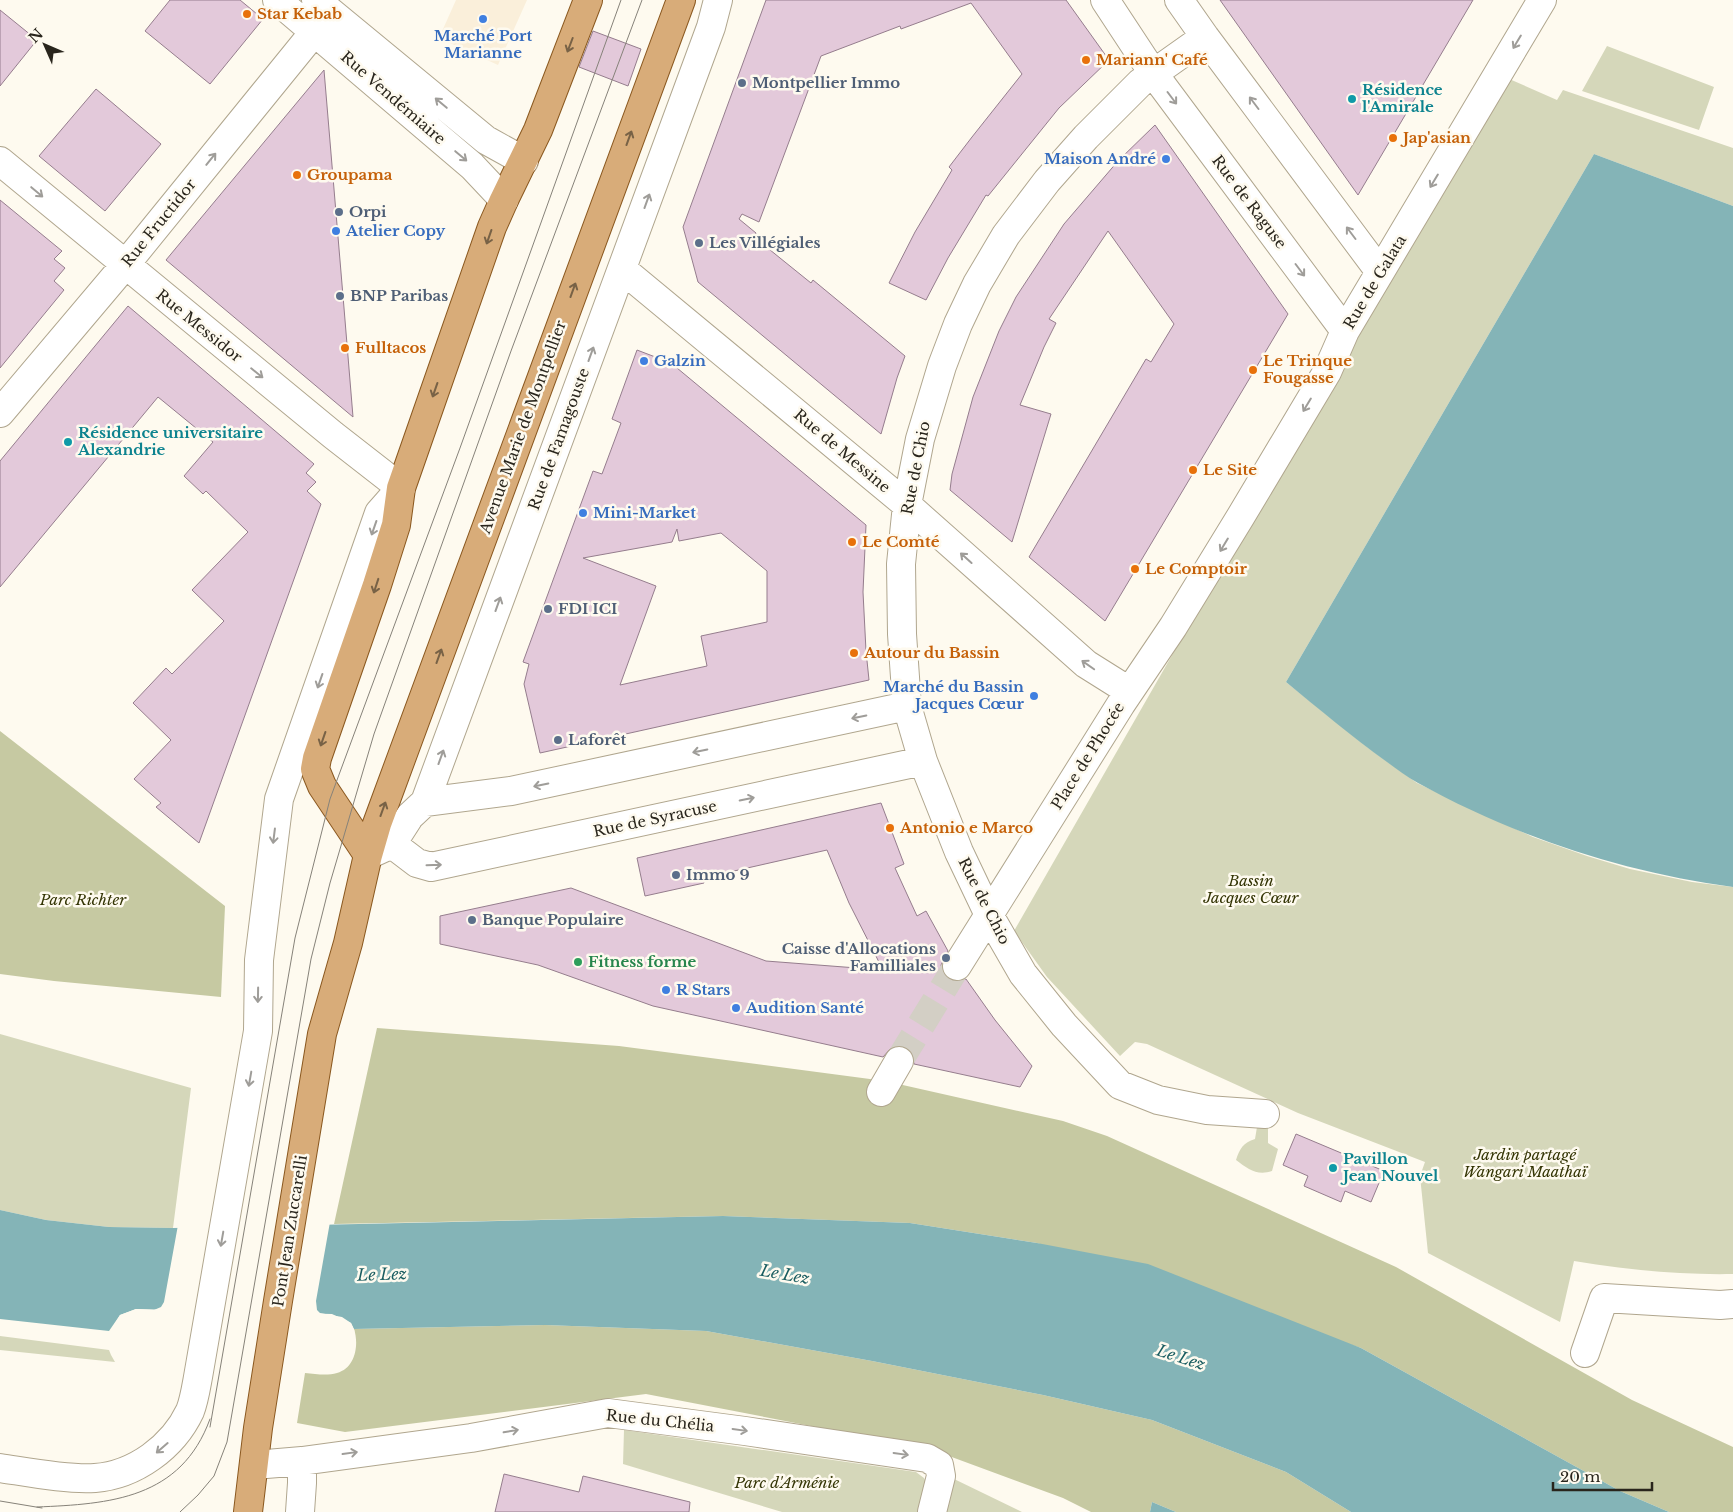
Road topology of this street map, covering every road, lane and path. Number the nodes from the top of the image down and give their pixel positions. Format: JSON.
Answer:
{"nodes":[{"id":1,"x":277,"y":0,"type":"edge"},
{"id":2,"x":316,"y":0,"type":"edge"},
{"id":3,"x":588,"y":0,"type":"edge"},
{"id":4,"x":681,"y":0,"type":"edge"},
{"id":5,"x":718,"y":0,"type":"edge"},
{"id":6,"x":1105,"y":0,"type":"edge"},
{"id":7,"x":1179,"y":0,"type":"edge"},
{"id":8,"x":1542,"y":0,"type":"edge"},
{"id":9,"x":315,"y":31,"type":"junction"},
{"id":10,"x":1205,"y":37,"type":"junction"},
{"id":11,"x":1153,"y":73,"type":"junction"},
{"id":12,"x":0,"y":160,"type":"edge"},
{"id":13,"x":524,"y":161,"type":"junction"},
{"id":14,"x":504,"y":200,"type":"junction"},
{"id":15,"x":125,"y":265,"type":"junction"},
{"id":16,"x":622,"y":269,"type":"junction"},
{"id":17,"x":1380,"y":272,"type":"junction"},
{"id":18,"x":1345,"y":331,"type":"junction"},
{"id":19,"x":0,"y":413,"type":"edge"},
{"id":20,"x":401,"y":488,"type":"junction"},
{"id":21,"x":907,"y":505,"type":"junction"},
{"id":22,"x":1129,"y":691,"type":"junction"},
{"id":23,"x":907,"y":706,"type":"junction"},
{"id":24,"x":923,"y":760,"type":"junction"},
{"id":25,"x":424,"y":802,"type":"junction"},
{"id":26,"x":392,"y":844,"type":"junction"},
{"id":27,"x":368,"y":855,"type":"junction"},
{"id":28,"x":994,"y":906,"type":"junction"},
{"id":29,"x":958,"y":966,"type":"tunnel mouth"},
{"id":30,"x":322,"y":1034,"type":"joint"},
{"id":31,"x":899,"y":1061,"type":"tunnel mouth"},
{"id":32,"x":880,"y":1092,"type":"dead end"},
{"id":33,"x":1265,"y":1114,"type":"dead end"},
{"id":34,"x":1733,"y":1304,"type":"edge"},
{"id":35,"x":1585,"y":1353,"type":"dead end"},
{"id":36,"x":302,"y":1461,"type":"junction"},
{"id":37,"x":254,"y":1465,"type":"junction"},
{"id":38,"x":0,"y":1468,"type":"edge"},
{"id":39,"x":248,"y":1512,"type":"edge"},
{"id":40,"x":300,"y":1512,"type":"edge"},
{"id":41,"x":932,"y":1512,"type":"edge"}],
"edges":[{"from":1,"to":9,"type":"street","name":"Rue Vendémiaire"},
{"from":13,"to":2,"type":"street","name":"Rue Vendémiaire","one_way":true},
{"from":3,"to":13,"type":"main road","one_way":true},
{"from":27,"to":4,"type":"main road","name":"Avenue Marie de Montpellier","one_way":true},
{"from":16,"to":5,"type":"street","name":"Rue de Famagouste","one_way":true},
{"from":6,"to":11,"type":"street","name":"Rue de Raguse"},
{"from":7,"to":10,"type":"street"},
{"from":8,"to":17,"type":"street","name":"Rue de Galata","one_way":true},
{"from":9,"to":14,"type":"street","name":"Rue Vendémiaire","one_way":true},
{"from":15,"to":9,"type":"street","name":"Rue Fructidor","one_way":true},
{"from":10,"to":11,"type":"street"},
{"from":17,"to":10,"type":"street","one_way":true},
{"from":11,"to":18,"type":"street","name":"Rue de Raguse","one_way":true},
{"from":11,"to":21,"type":"street","name":"Rue de Chio"},
{"from":12,"to":15,"type":"street","name":"Rue Messidor","one_way":true},
{"from":13,"to":14,"type":"main road"},
{"from":14,"to":20,"type":"main road","one_way":true},
{"from":15,"to":19,"type":"street","name":"Rue Fructidor"},
{"from":15,"to":20,"type":"street","name":"Rue Messidor","one_way":true},
{"from":16,"to":21,"type":"street","name":"Rue de Messine"},
{"from":25,"to":16,"type":"street","name":"Rue de Famagouste","one_way":true},
{"from":17,"to":18,"type":"street","name":"Rue de Galata"},
{"from":18,"to":22,"type":"street","name":"Rue de Galata","one_way":true},
{"from":20,"to":27,"type":"main road","one_way":true},
{"from":20,"to":38,"type":"street","one_way":true},
{"from":22,"to":21,"type":"street","name":"Rue de Messine","one_way":true},
{"from":21,"to":23,"type":"street","name":"Rue de Chio"},
{"from":22,"to":28,"type":"street","name":"Place de Phocée"},
{"from":23,"to":24,"type":"street","name":"Rue de Chio"},
{"from":23,"to":25,"type":"street","one_way":true},
{"from":26,"to":24,"type":"street","name":"Rue de Syracuse","one_way":true},
{"from":24,"to":28,"type":"street","name":"Rue de Chio"},
{"from":25,"to":26,"type":"street","name":"Rue de Famagouste"},
{"from":26,"to":27,"type":"street"},
{"from":27,"to":30,"type":"main road","name":"Avenue Marie de Montpellier"},
{"from":28,"to":29,"type":"street","name":"Place de Phocée"},
{"from":28,"to":33,"type":"street","name":"Rue de Chio"},
{"from":30,"to":37,"type":"main road","name":"Pont Jean Zuccarelli"},
{"from":31,"to":32,"type":"street"},
{"from":34,"to":35,"type":"street"},
{"from":36,"to":37,"type":"street","name":"Rue du Chélia"},
{"from":36,"to":40,"type":"street"},
{"from":36,"to":41,"type":"street","name":"Rue du Chélia","one_way":true},
{"from":37,"to":39,"type":"main road","name":"Pont Jean Zuccarelli"}]}
